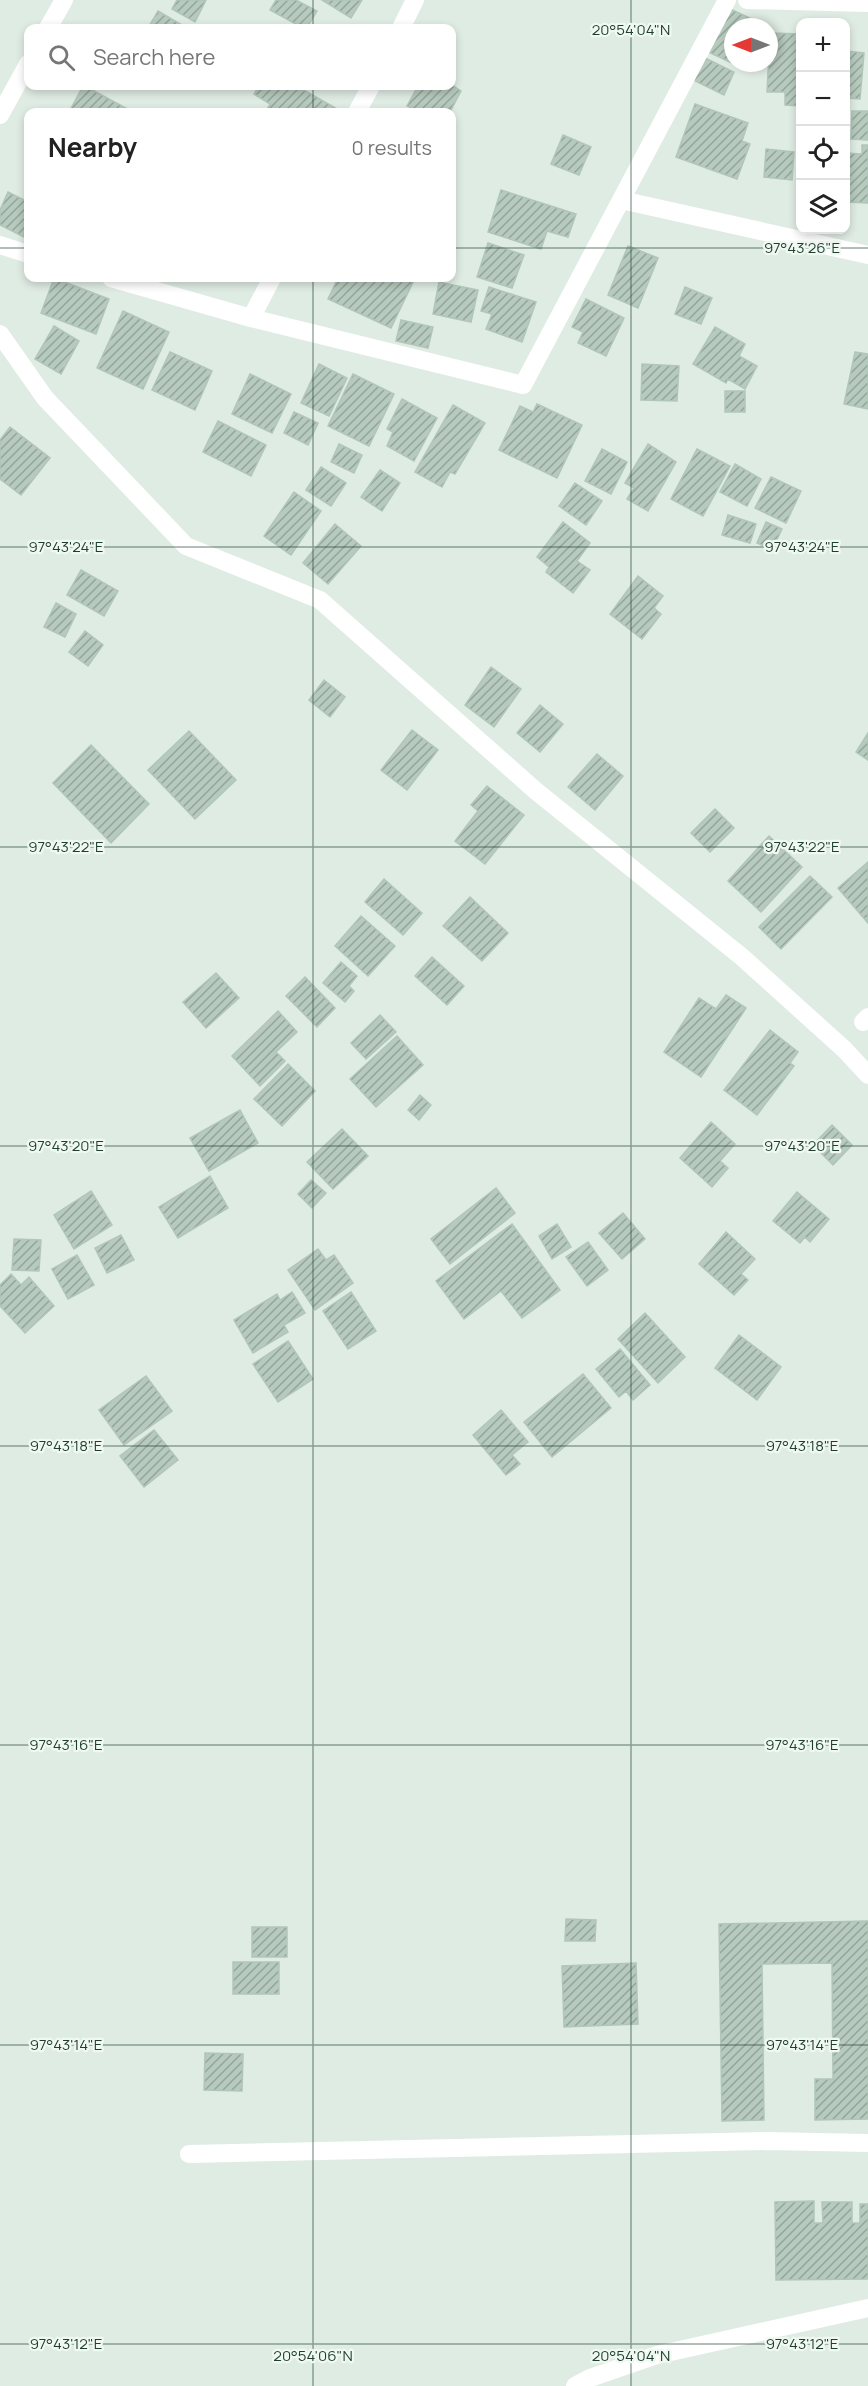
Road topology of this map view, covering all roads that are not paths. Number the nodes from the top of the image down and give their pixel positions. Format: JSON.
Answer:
{"nodes":[{"id":1,"x":64,"y":0,"type":"edge"},
{"id":2,"x":415,"y":0,"type":"edge"},
{"id":3,"x":727,"y":0,"type":"edge"},
{"id":4,"x":747,"y":0,"type":"edge"},
{"id":5,"x":868,"y":3,"type":"edge"},
{"id":6,"x":50,"y":24,"type":"edge"},
{"id":7,"x":402,"y":24,"type":"edge"},
{"id":8,"x":24,"y":71,"type":"edge"},
{"id":9,"x":369,"y":90,"type":"edge"},
{"id":10,"x":359,"y":108,"type":"edge"},
{"id":11,"x":0,"y":115,"type":"edge"},
{"id":12,"x":621,"y":200,"type":"junction"},
{"id":13,"x":0,"y":246,"type":"edge"},
{"id":14,"x":24,"y":253,"type":"edge"},
{"id":15,"x":868,"y":255,"type":"edge"},
{"id":16,"x":125,"y":282,"type":"edge"},
{"id":17,"x":270,"y":282,"type":"edge"},
{"id":18,"x":251,"y":318,"type":"junction"},
{"id":19,"x":0,"y":334,"type":"edge"},
{"id":20,"x":868,"y":1075,"type":"edge"},
{"id":21,"x":868,"y":2143,"type":"edge"},
{"id":22,"x":189,"y":2154,"type":"dead end"},
{"id":23,"x":868,"y":2308,"type":"edge"},
{"id":24,"x":575,"y":2386,"type":"edge"}],
"edges":[{"from":1,"to":6,"type":"street"},
{"from":2,"to":7,"type":"street"},
{"from":3,"to":12,"type":"street"},
{"from":4,"to":5,"type":"street"},
{"from":8,"to":11,"type":"street"},
{"from":9,"to":10,"type":"street"},
{"from":12,"to":15,"type":"street"},
{"from":12,"to":18,"type":"street"},
{"from":13,"to":14,"type":"street"},
{"from":16,"to":18,"type":"street"},
{"from":17,"to":18,"type":"street"},
{"from":19,"to":20,"type":"street"},
{"from":21,"to":22,"type":"street"},
{"from":23,"to":24,"type":"street"}]}
